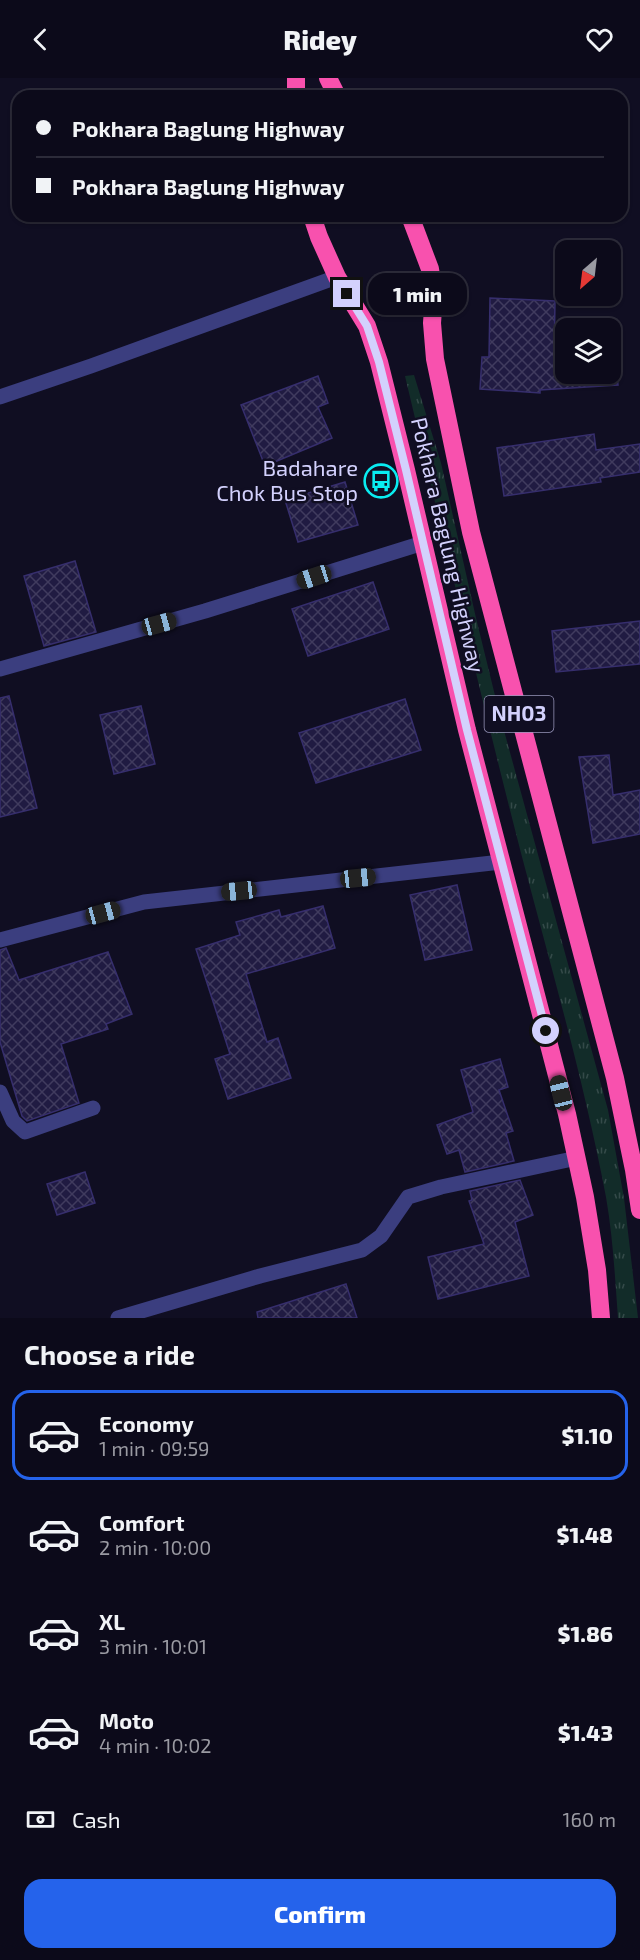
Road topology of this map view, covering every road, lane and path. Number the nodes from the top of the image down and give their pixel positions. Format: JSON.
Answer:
{"nodes":[{"id":1,"x":314,"y":222,"type":"edge"},
{"id":2,"x":412,"y":222,"type":"edge"},
{"id":3,"x":337,"y":277,"type":"junction"},
{"id":4,"x":0,"y":397,"type":"edge"},
{"id":5,"x":423,"y":543,"type":"junction"},
{"id":6,"x":0,"y":669,"type":"edge"},
{"id":7,"x":501,"y":862,"type":"junction"},
{"id":8,"x":0,"y":940,"type":"edge"},
{"id":9,"x":0,"y":1092,"type":"edge"},
{"id":10,"x":93,"y":1108,"type":"dead end"},
{"id":11,"x":577,"y":1158,"type":"junction"},
{"id":12,"x":640,"y":1210,"type":"edge"},
{"id":13,"x":598,"y":1314,"type":"edge"},
{"id":14,"x":118,"y":1318,"type":"edge"}],
"edges":[{"from":1,"to":3,"type":"highway","name":"Pokhara Baglung Highway"},
{"from":2,"to":12,"type":"highway","name":"Pokhara Baglung Highway","number":"NH03"},
{"from":3,"to":4,"type":"street"},
{"from":3,"to":5,"type":"highway","name":"Pokhara Baglung Highway"},
{"from":5,"to":6,"type":"street"},
{"from":5,"to":7,"type":"highway","name":"Pokhara Baglung Highway"},
{"from":7,"to":8,"type":"street"},
{"from":7,"to":11,"type":"highway","name":"Pokhara Baglung Highway"},
{"from":9,"to":10,"type":"street"},
{"from":11,"to":13,"type":"highway","name":"Pokhara Baglung Highway"},
{"from":11,"to":14,"type":"street"}]}
